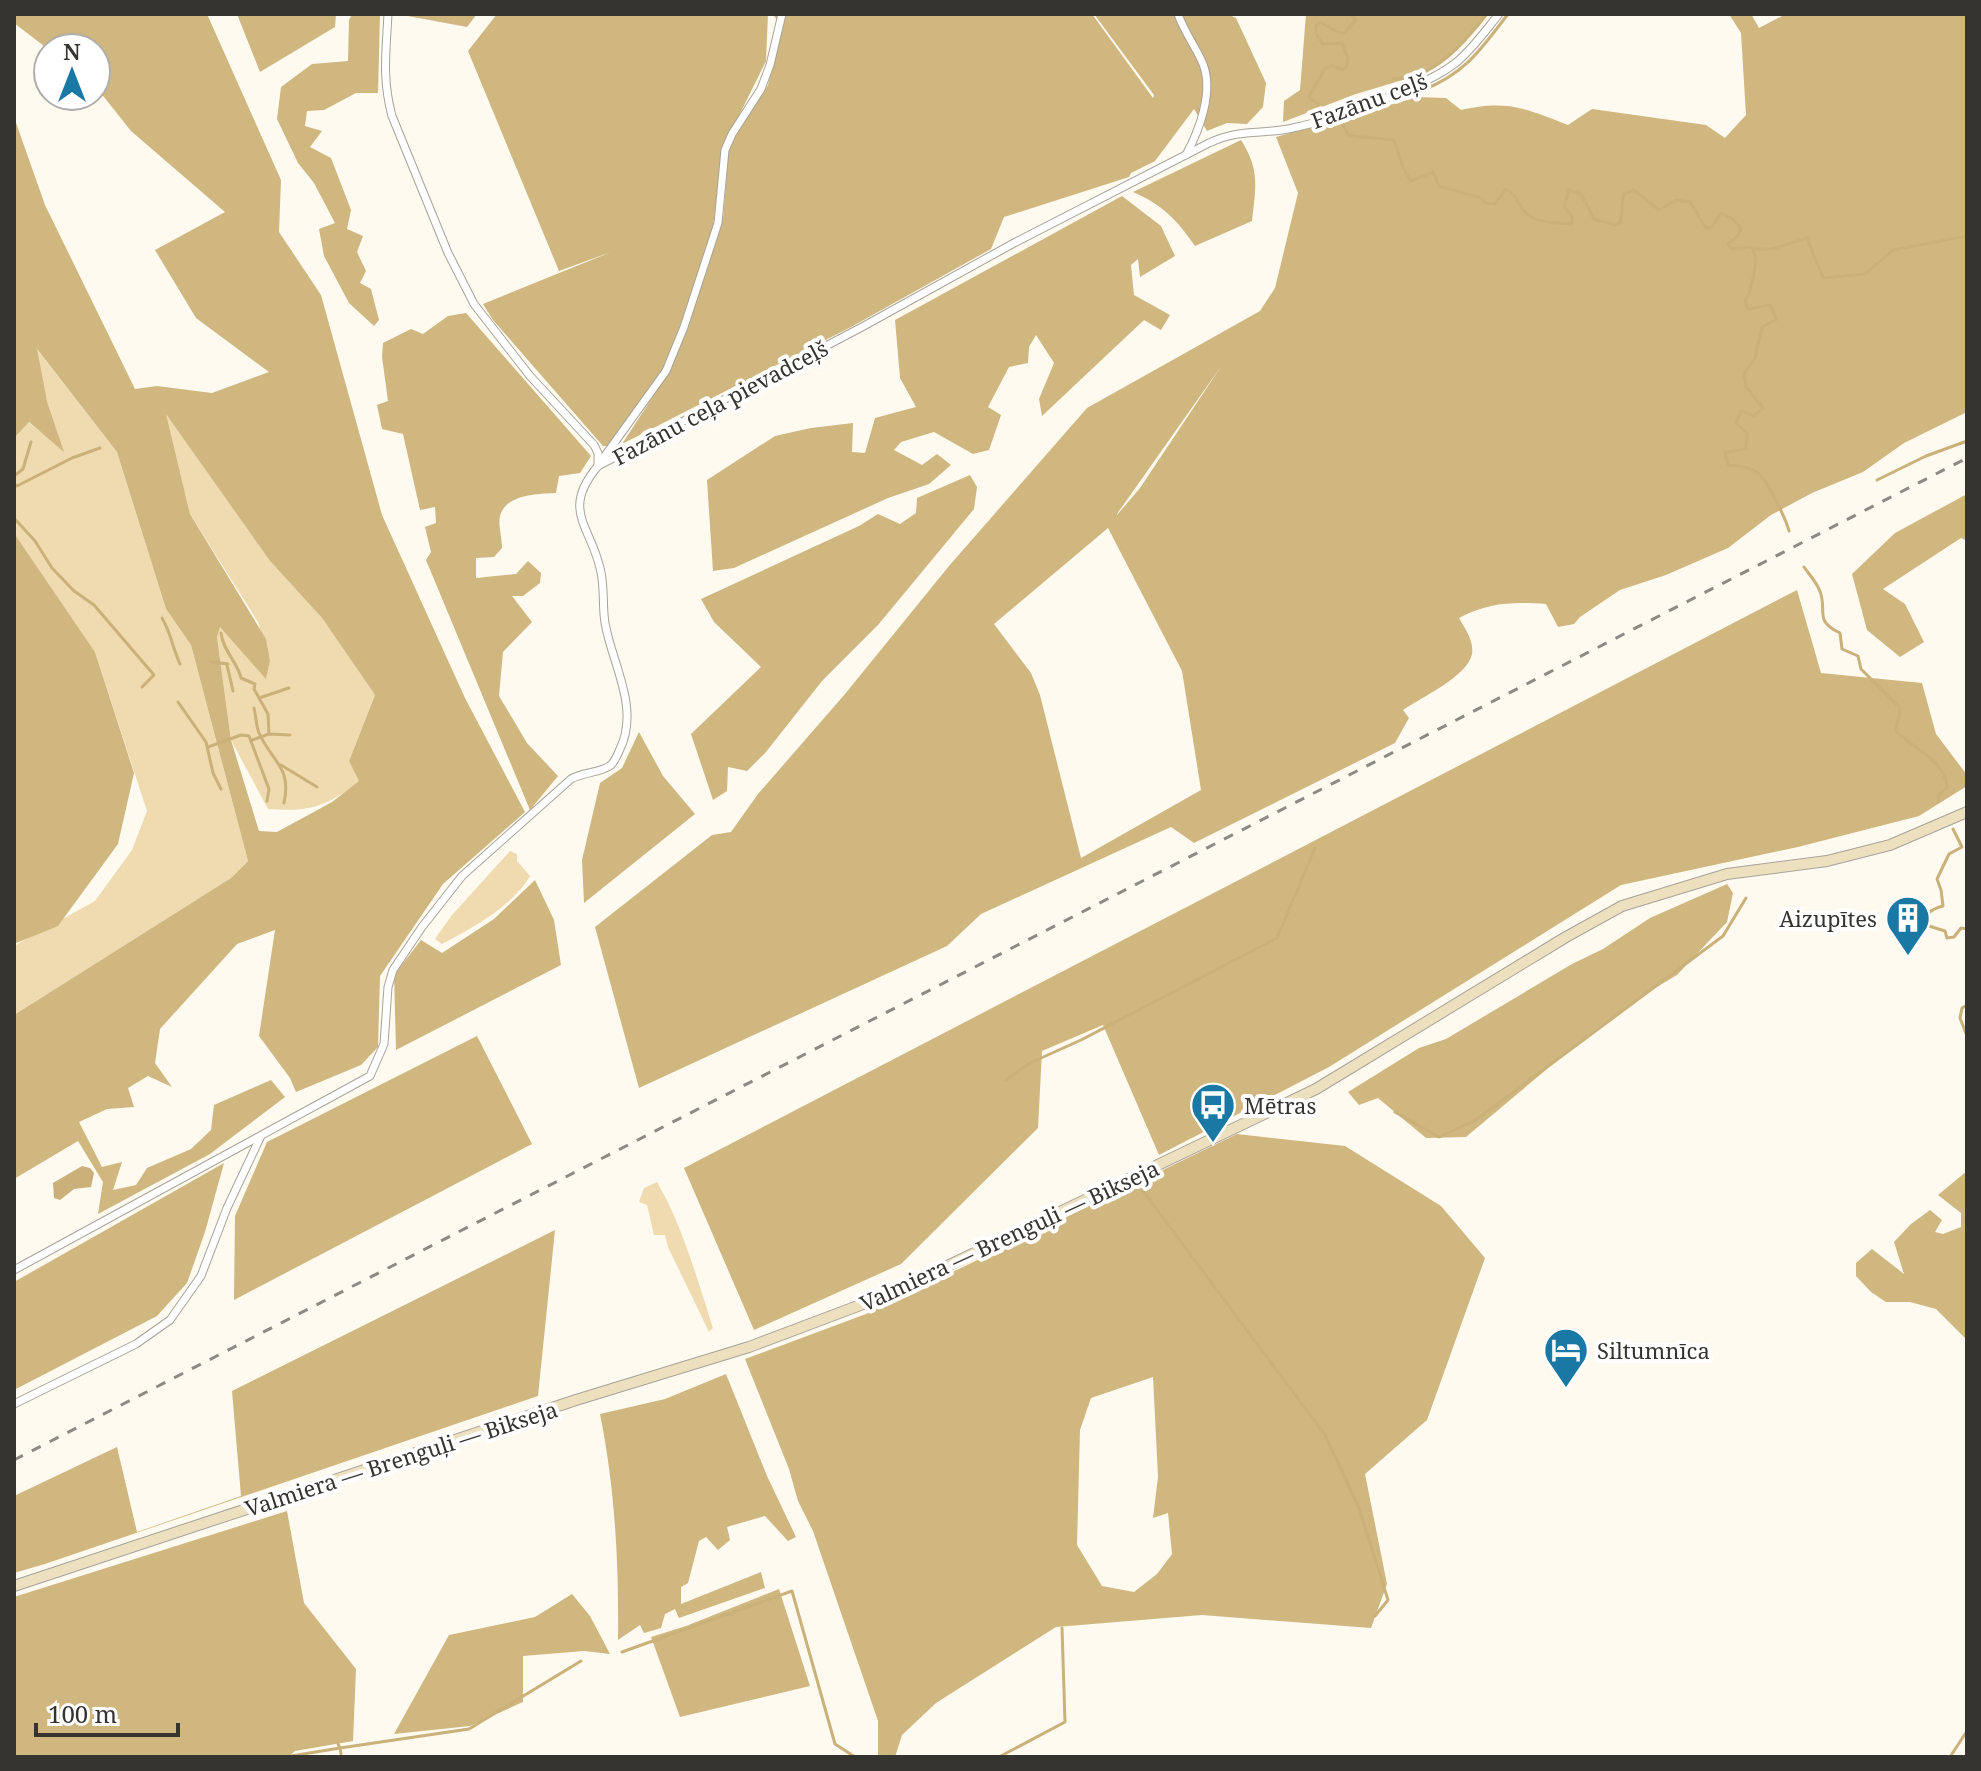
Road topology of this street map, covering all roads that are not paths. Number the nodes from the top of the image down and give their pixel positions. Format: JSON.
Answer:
{"nodes":[{"id":1,"x":388,"y":14,"type":"edge"},
{"id":2,"x":782,"y":14,"type":"edge"},
{"id":3,"x":1178,"y":14,"type":"edge"},
{"id":4,"x":1499,"y":14,"type":"edge"},
{"id":5,"x":1263,"y":131,"type":"joint"},
{"id":6,"x":1185,"y":157,"type":"junction"},
{"id":7,"x":598,"y":466,"type":"junction"},
{"id":8,"x":1967,"y":812,"type":"edge"},
{"id":9,"x":260,"y":1138,"type":"junction"},
{"id":10,"x":14,"y":1270,"type":"edge"},
{"id":11,"x":14,"y":1404,"type":"edge"},
{"id":12,"x":14,"y":1586,"type":"edge"}],
"edges":[{"from":1,"to":7,"type":"street"},
{"from":2,"to":7,"type":"street"},
{"from":3,"to":6,"type":"street"},
{"from":4,"to":5,"type":"street","name":"Fazānu ceļš"},
{"from":5,"to":6,"type":"street","name":"Fazānu ceļa pievadceļš"},
{"from":6,"to":7,"type":"street","name":"Fazānu ceļa pievadceļš"},
{"from":7,"to":9,"type":"street","name":"Fazānu ceļa pievadceļš"},
{"from":8,"to":12,"type":"main road","name":"Valmiera — Brenguļi — Bikseja"},
{"from":9,"to":10,"type":"street","name":"Fazānu ceļa pievadceļš"},
{"from":9,"to":11,"type":"street"}]}
